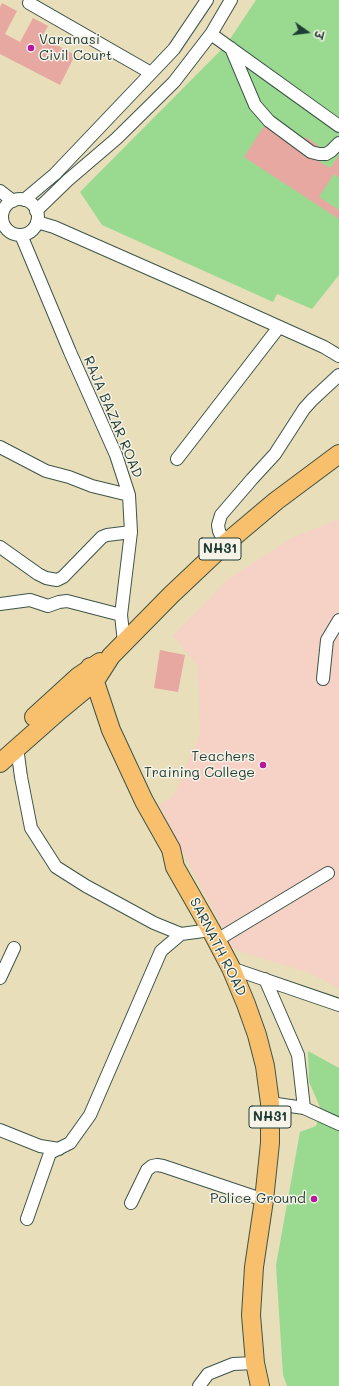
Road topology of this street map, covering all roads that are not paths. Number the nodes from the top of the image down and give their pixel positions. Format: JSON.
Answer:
{"nodes":[{"id":1,"x":207,"y":0,"type":"edge"},
{"id":2,"x":231,"y":0,"type":"edge"},
{"id":3,"x":29,"y":3,"type":"dead end"},
{"id":4,"x":211,"y":34,"type":"junction"},
{"id":5,"x":231,"y":48,"type":"junction"},
{"id":6,"x":151,"y":73,"type":"junction"},
{"id":7,"x":339,"y":126,"type":"edge"},
{"id":8,"x":339,"y":143,"type":"edge"},
{"id":9,"x":0,"y":191,"type":"edge"},
{"id":10,"x":18,"y":201,"type":"junction"},
{"id":11,"x":36,"y":216,"type":"junction"},
{"id":12,"x":2,"y":223,"type":"edge"},
{"id":13,"x":21,"y":235,"type":"junction"},
{"id":14,"x":279,"y":327,"type":"junction"},
{"id":15,"x":339,"y":356,"type":"edge"},
{"id":16,"x":339,"y":375,"type":"edge"},
{"id":17,"x":0,"y":447,"type":"edge"},
{"id":18,"x":339,"y":454,"type":"edge"},
{"id":19,"x":177,"y":459,"type":"dead end"},
{"id":20,"x":129,"y":495,"type":"junction"},
{"id":21,"x":131,"y":532,"type":"junction"},
{"id":22,"x":225,"y":544,"type":"junction"},
{"id":23,"x":0,"y":547,"type":"edge"},
{"id":24,"x":0,"y":604,"type":"edge"},
{"id":25,"x":121,"y":615,"type":"junction"},
{"id":26,"x":339,"y":620,"type":"edge"},
{"id":27,"x":124,"y":642,"type":"junction"},
{"id":28,"x":87,"y":678,"type":"junction"},
{"id":29,"x":323,"y":679,"type":"dead end"},
{"id":30,"x":8,"y":747,"type":"edge"},
{"id":31,"x":0,"y":763,"type":"edge"},
{"id":32,"x":328,"y":874,"type":"dead end"},
{"id":33,"x":181,"y":934,"type":"junction"},
{"id":34,"x":214,"y":935,"type":"junction"},
{"id":35,"x":14,"y":948,"type":"dead end"},
{"id":36,"x":231,"y":968,"type":"junction"},
{"id":37,"x":0,"y":978,"type":"edge"},
{"id":38,"x":265,"y":979,"type":"junction"},
{"id":39,"x":339,"y":1005,"type":"edge"},
{"id":40,"x":270,"y":1103,"type":"junction"},
{"id":41,"x":304,"y":1108,"type":"junction"},
{"id":42,"x":339,"y":1124,"type":"edge"},
{"id":43,"x":0,"y":1130,"type":"edge"},
{"id":44,"x":58,"y":1149,"type":"junction"},
{"id":45,"x":264,"y":1200,"type":"junction"},
{"id":46,"x":131,"y":1203,"type":"dead end"},
{"id":47,"x":27,"y":1219,"type":"dead end"},
{"id":48,"x":255,"y":1363,"type":"junction"},
{"id":49,"x":199,"y":1386,"type":"edge"},
{"id":50,"x":260,"y":1386,"type":"edge"}],
"edges":[{"from":1,"to":6,"type":"street"},
{"from":2,"to":4,"type":"street"},
{"from":3,"to":6,"type":"street"},
{"from":4,"to":5,"type":"street"},
{"from":4,"to":11,"type":"street"},
{"from":5,"to":7,"type":"street"},
{"from":5,"to":8,"type":"street"},
{"from":6,"to":10,"type":"street"},
{"from":9,"to":10,"type":"street"},
{"from":10,"to":11,"type":"street"},
{"from":10,"to":12,"type":"street"},
{"from":11,"to":13,"type":"street"},
{"from":11,"to":14,"type":"street"},
{"from":12,"to":13,"type":"street"},
{"from":13,"to":20,"type":"street","name":"RAJA BAZAR ROAD"},
{"from":14,"to":15,"type":"street"},
{"from":14,"to":19,"type":"street"},
{"from":16,"to":22,"type":"street"},
{"from":17,"to":20,"type":"street"},
{"from":18,"to":22,"type":"highway","number":"NH31"},
{"from":20,"to":21,"type":"street","name":"RAJA BAZAR ROAD"},
{"from":21,"to":23,"type":"street"},
{"from":21,"to":25,"type":"street","name":"RAJA BAZAR ROAD"},
{"from":22,"to":27,"type":"highway","number":"NH31"},
{"from":24,"to":25,"type":"street"},
{"from":25,"to":27,"type":"street","name":"RAJA BAZAR ROAD"},
{"from":26,"to":29,"type":"street"},
{"from":27,"to":28,"type":"highway","number":"NH31"},
{"from":28,"to":30,"type":"highway"},
{"from":28,"to":34,"type":"highway","name":"SARNATH ROAD","number":"NH31"},
{"from":30,"to":31,"type":"highway"},
{"from":30,"to":33,"type":"street"},
{"from":32,"to":34,"type":"street"},
{"from":33,"to":34,"type":"street"},
{"from":33,"to":44,"type":"street"},
{"from":34,"to":36,"type":"highway","name":"SARNATH ROAD","number":"NH31"},
{"from":35,"to":37,"type":"street"},
{"from":36,"to":38,"type":"street"},
{"from":36,"to":40,"type":"highway","name":"SARNATH ROAD","number":"NH31"},
{"from":38,"to":39,"type":"street"},
{"from":38,"to":41,"type":"street"},
{"from":40,"to":41,"type":"street"},
{"from":40,"to":45,"type":"highway","name":"SARNATH ROAD","number":"NH31"},
{"from":41,"to":42,"type":"street"},
{"from":43,"to":44,"type":"street"},
{"from":44,"to":47,"type":"street"},
{"from":45,"to":46,"type":"street"},
{"from":45,"to":48,"type":"highway","name":"SARNATH ROAD","number":"NH31"},
{"from":48,"to":49,"type":"street"},
{"from":48,"to":50,"type":"highway","name":"SARNATH ROAD","number":"NH31"}]}
